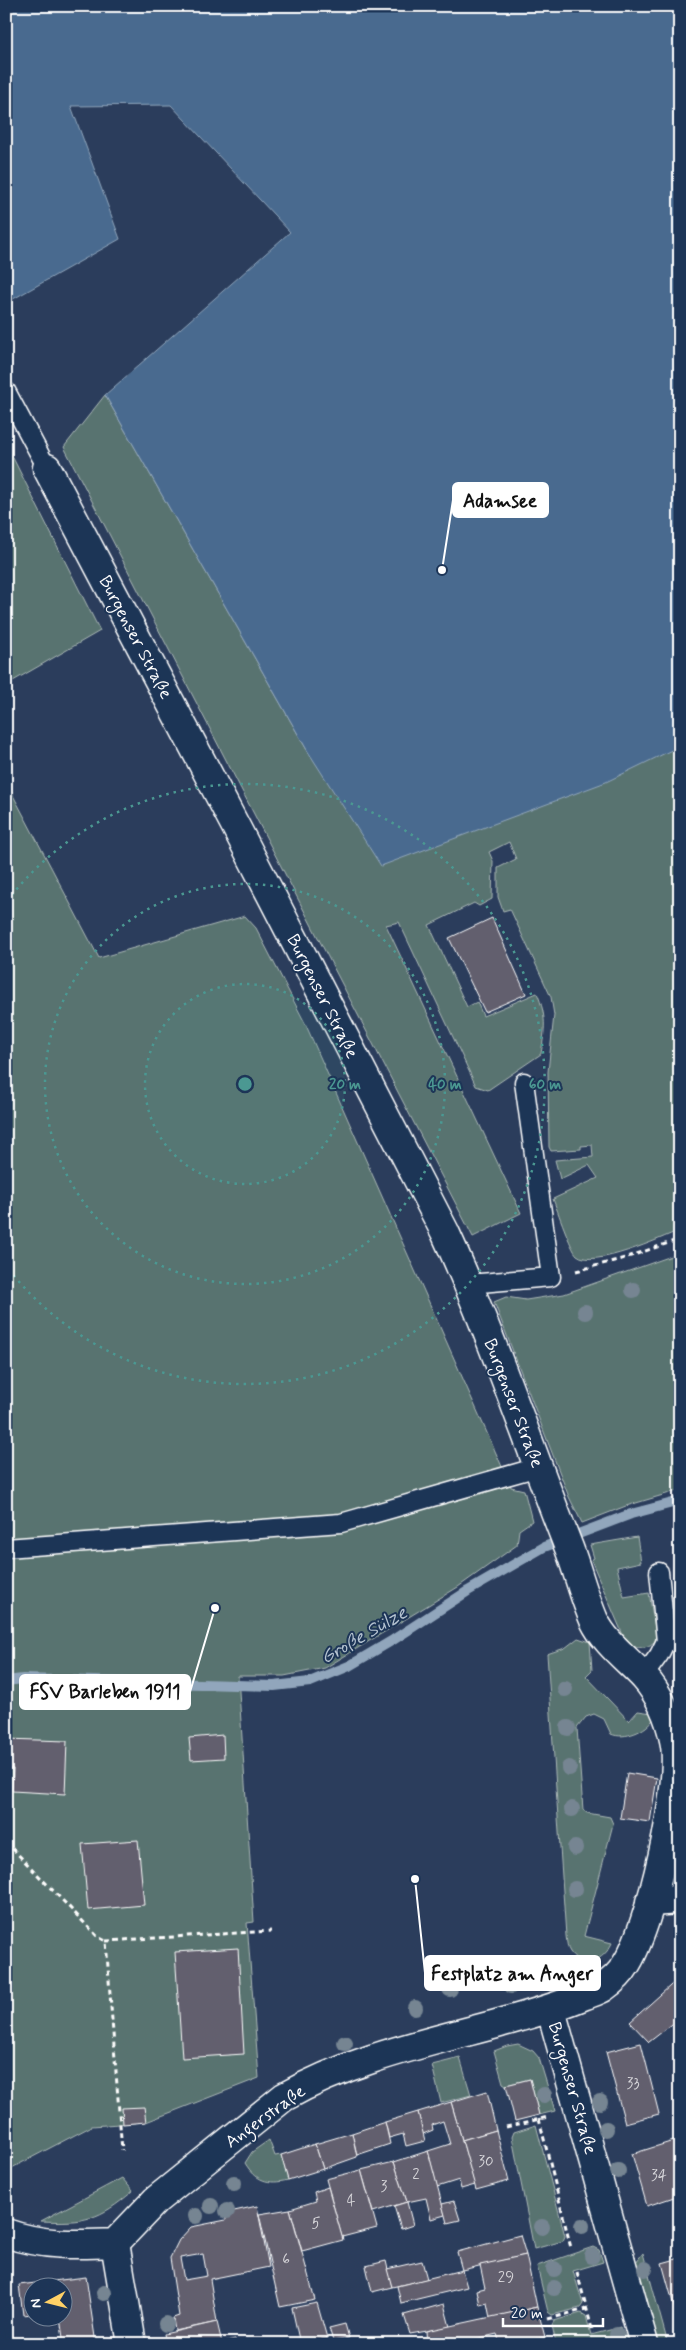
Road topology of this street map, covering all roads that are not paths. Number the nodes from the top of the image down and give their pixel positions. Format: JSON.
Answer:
{"nodes":[{"id":1,"x":6,"y":391,"type":"edge"},
{"id":2,"x":47,"y":468,"type":"joint"},
{"id":3,"x":524,"y":1082,"type":"dead end"},
{"id":4,"x":468,"y":1284,"type":"junction"},
{"id":5,"x":538,"y":1467,"type":"junction"},
{"id":6,"x":6,"y":1548,"type":"edge"},
{"id":7,"x":659,"y":1572,"type":"dead end"},
{"id":8,"x":643,"y":1677,"type":"junction"},
{"id":9,"x":680,"y":1900,"type":"edge"},
{"id":10,"x":650,"y":1902,"type":"junction"},
{"id":11,"x":552,"y":2010,"type":"junction"},
{"id":12,"x":6,"y":2233,"type":"edge"},
{"id":13,"x":115,"y":2243,"type":"junction"},
{"id":14,"x":132,"y":2344,"type":"edge"},
{"id":15,"x":644,"y":2344,"type":"edge"}],
"edges":[{"from":1,"to":2,"type":"lane"},
{"from":2,"to":4,"type":"street","name":"Burgenser Straße"},
{"from":3,"to":4,"type":"lane"},
{"from":4,"to":5,"type":"street","name":"Burgenser Straße"},
{"from":5,"to":6,"type":"lane"},
{"from":5,"to":8,"type":"street","name":"Burgenser Straße"},
{"from":7,"to":8,"type":"lane"},
{"from":8,"to":10,"type":"street","name":"Burgenser Straße"},
{"from":9,"to":10,"type":"street"},
{"from":10,"to":11,"type":"street","name":"Burgenser Straße"},
{"from":11,"to":13,"type":"street","name":"Angerstraße"},
{"from":11,"to":15,"type":"street","name":"Burgenser Straße"},
{"from":12,"to":13,"type":"street"},
{"from":13,"to":14,"type":"street"}]}
